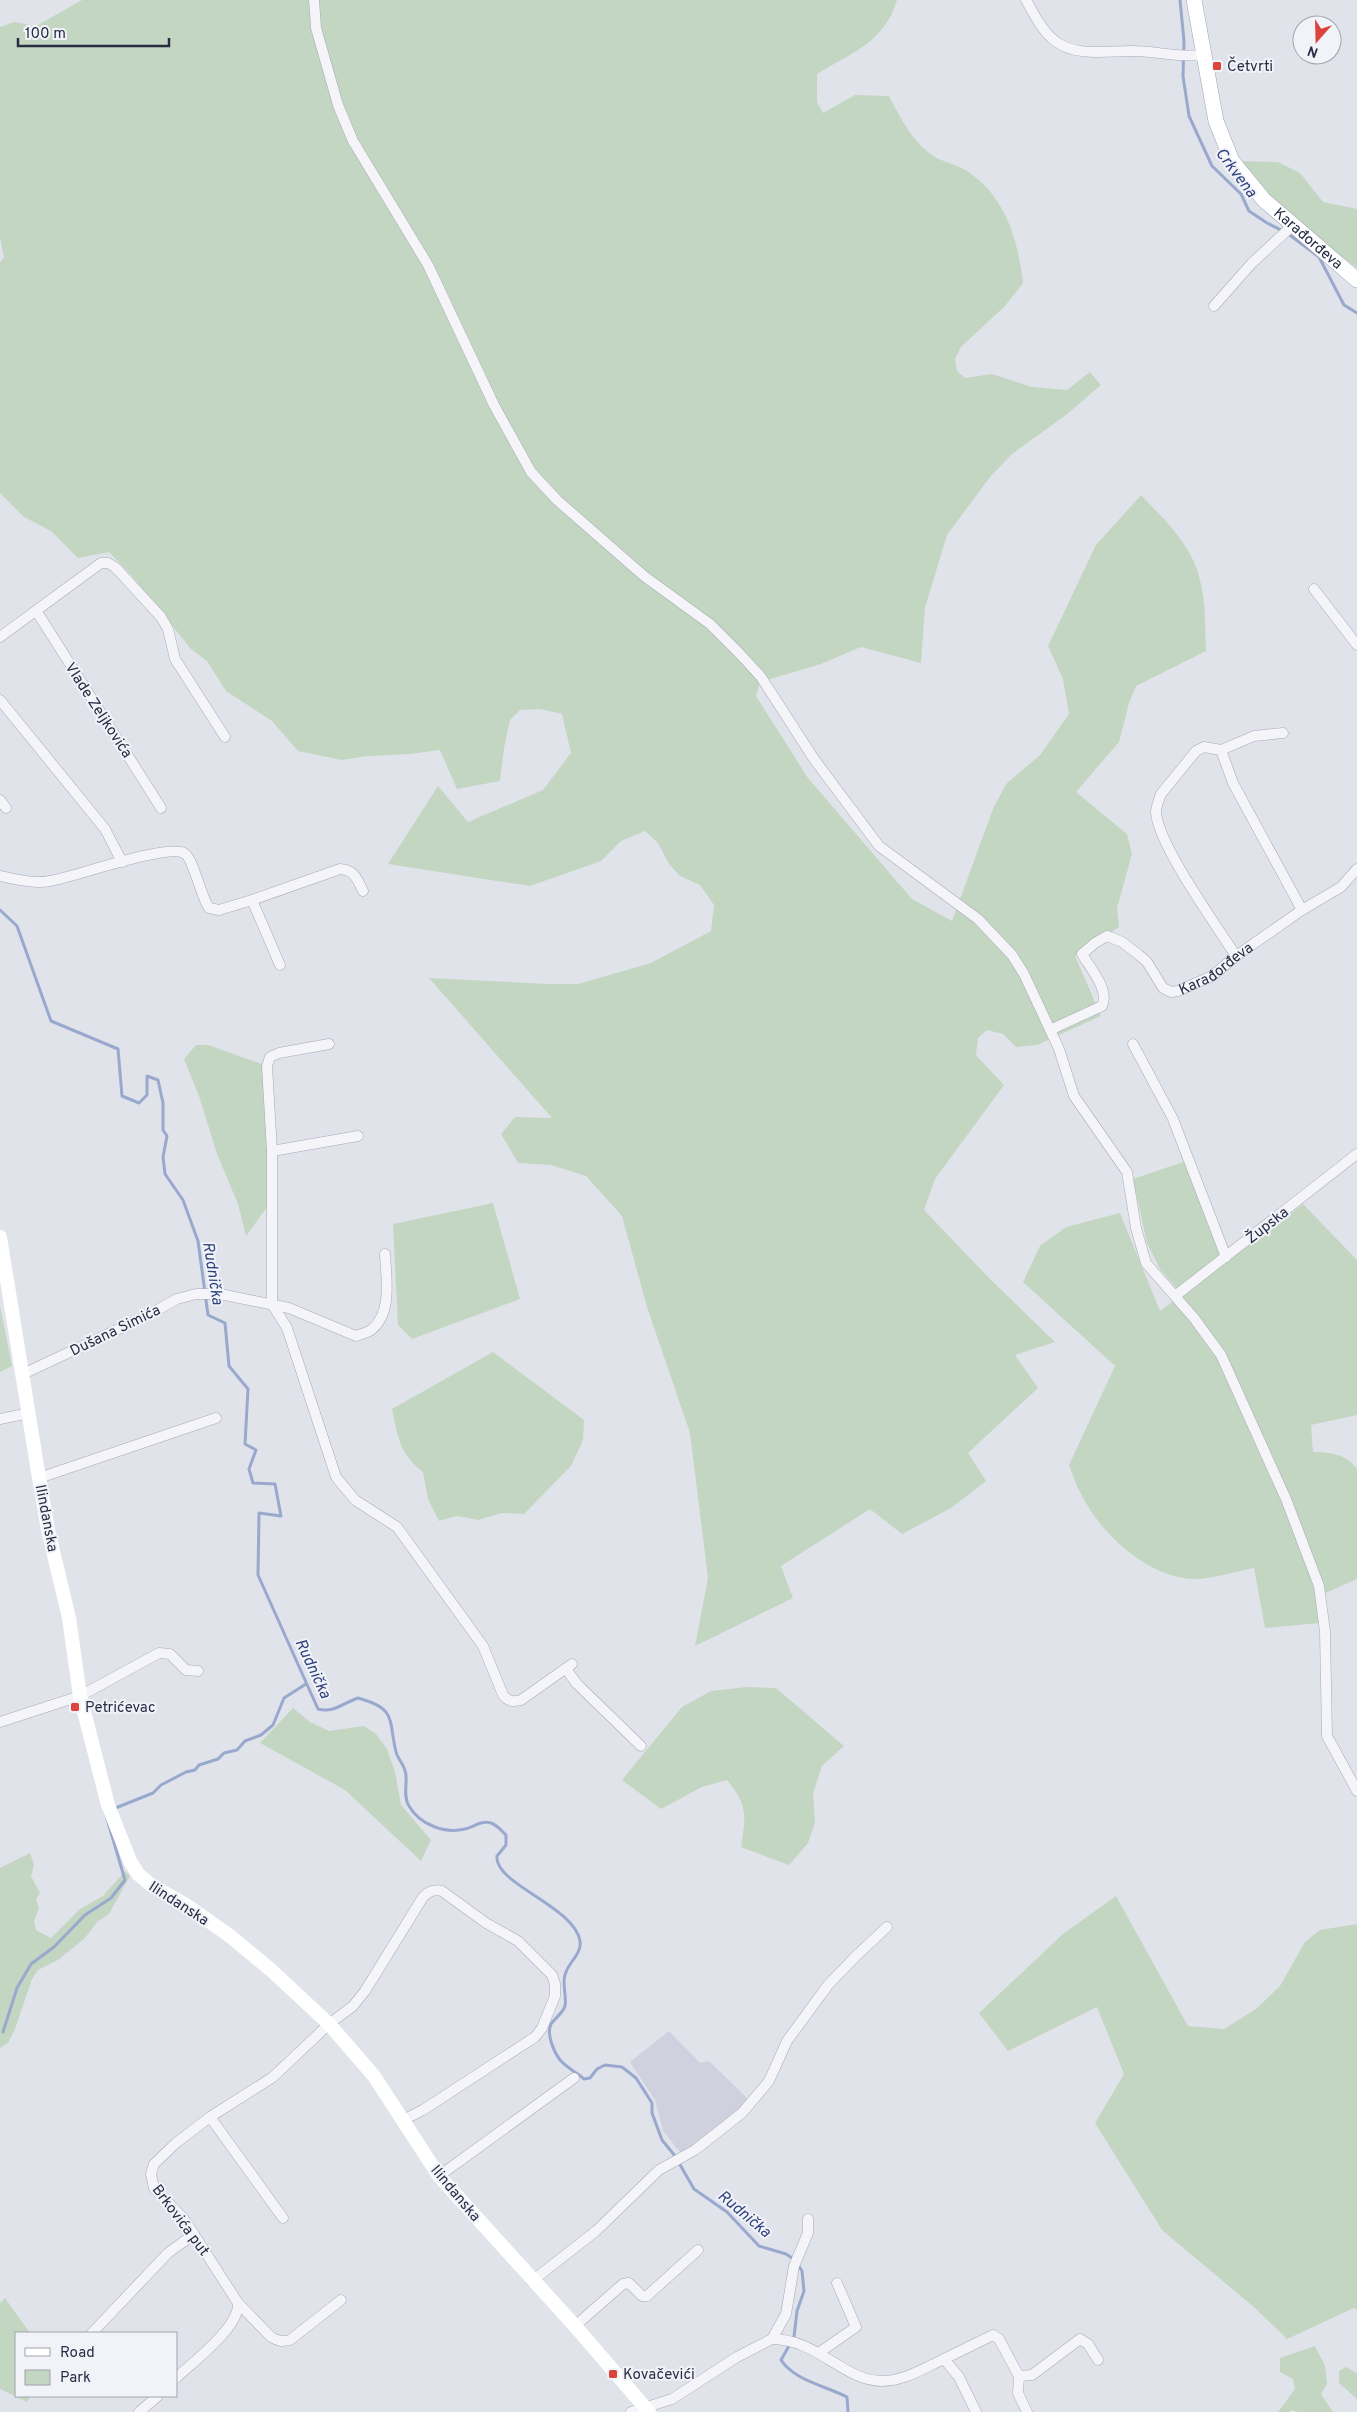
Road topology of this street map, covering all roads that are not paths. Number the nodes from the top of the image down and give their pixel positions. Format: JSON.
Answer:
{"nodes":[{"id":1,"x":314,"y":0,"type":"edge"},
{"id":2,"x":1026,"y":0,"type":"edge"},
{"id":3,"x":1194,"y":0,"type":"edge"},
{"id":4,"x":1198,"y":56,"type":"junction"},
{"id":5,"x":1290,"y":227,"type":"junction"},
{"id":6,"x":1357,"y":280,"type":"edge"},
{"id":7,"x":1214,"y":306,"type":"dead end"},
{"id":8,"x":1314,"y":589,"type":"dead end"},
{"id":9,"x":37,"y":612,"type":"junction"},
{"id":10,"x":0,"y":638,"type":"edge"},
{"id":11,"x":1357,"y":644,"type":"edge"},
{"id":12,"x":0,"y":700,"type":"edge"},
{"id":13,"x":1282,"y":733,"type":"dead end"},
{"id":14,"x":224,"y":737,"type":"dead end"},
{"id":15,"x":1221,"y":750,"type":"junction"},
{"id":16,"x":162,"y":808,"type":"dead end"},
{"id":17,"x":122,"y":862,"type":"junction"},
{"id":18,"x":1357,"y":870,"type":"edge"},
{"id":19,"x":0,"y":876,"type":"edge"},
{"id":20,"x":363,"y":891,"type":"dead end"},
{"id":21,"x":252,"y":900,"type":"junction"},
{"id":22,"x":1302,"y":910,"type":"junction"},
{"id":23,"x":1236,"y":956,"type":"junction"},
{"id":24,"x":280,"y":965,"type":"dead end"},
{"id":25,"x":1050,"y":1030,"type":"junction"},
{"id":26,"x":330,"y":1044,"type":"dead end"},
{"id":27,"x":1132,"y":1044,"type":"dead end"},
{"id":28,"x":358,"y":1136,"type":"dead end"},
{"id":29,"x":272,"y":1151,"type":"junction"},
{"id":30,"x":1357,"y":1154,"type":"edge"},
{"id":31,"x":1,"y":1242,"type":"edge"},
{"id":32,"x":385,"y":1254,"type":"dead end"},
{"id":33,"x":1226,"y":1257,"type":"junction"},
{"id":34,"x":1175,"y":1296,"type":"junction"},
{"id":35,"x":272,"y":1304,"type":"junction"},
{"id":36,"x":23,"y":1374,"type":"junction"},
{"id":37,"x":29,"y":1413,"type":"junction"},
{"id":38,"x":216,"y":1418,"type":"dead end"},
{"id":39,"x":0,"y":1419,"type":"edge"},
{"id":40,"x":39,"y":1478,"type":"junction"},
{"id":41,"x":198,"y":1671,"type":"dead end"},
{"id":42,"x":80,"y":1696,"type":"junction"},
{"id":43,"x":0,"y":1722,"type":"edge"},
{"id":44,"x":641,"y":1746,"type":"dead end"},
{"id":45,"x":1357,"y":1791,"type":"edge"},
{"id":46,"x":888,"y":1927,"type":"dead end"},
{"id":47,"x":329,"y":2024,"type":"junction"},
{"id":48,"x":574,"y":2078,"type":"dead end"},
{"id":49,"x":210,"y":2117,"type":"junction"},
{"id":50,"x":403,"y":2120,"type":"junction"},
{"id":51,"x":439,"y":2176,"type":"junction"},
{"id":52,"x":283,"y":2218,"type":"dead end"},
{"id":53,"x":808,"y":2219,"type":"dead end"},
{"id":54,"x":194,"y":2234,"type":"junction"},
{"id":55,"x":698,"y":2250,"type":"dead end"},
{"id":56,"x":532,"y":2281,"type":"junction"},
{"id":57,"x":837,"y":2284,"type":"dead end"},
{"id":58,"x":341,"y":2300,"type":"dead end"},
{"id":59,"x":238,"y":2303,"type":"junction"},
{"id":60,"x":575,"y":2326,"type":"junction"},
{"id":61,"x":93,"y":2332,"type":"edge"},
{"id":62,"x":772,"y":2339,"type":"junction"},
{"id":63,"x":820,"y":2352,"type":"junction"},
{"id":64,"x":944,"y":2359,"type":"junction"},
{"id":65,"x":1098,"y":2360,"type":"dead end"},
{"id":66,"x":178,"y":2376,"type":"edge"},
{"id":67,"x":1020,"y":2376,"type":"junction"},
{"id":68,"x":157,"y":2397,"type":"edge"},
{"id":69,"x":647,"y":2410,"type":"edge"},
{"id":70,"x":139,"y":2412,"type":"edge"},
{"id":71,"x":631,"y":2412,"type":"edge"},
{"id":72,"x":976,"y":2412,"type":"edge"},
{"id":73,"x":1027,"y":2412,"type":"edge"}],
"edges":[{"from":1,"to":25,"type":"street"},
{"from":2,"to":4,"type":"street"},
{"from":3,"to":4,"type":"main road","name":"Karađorđeva"},
{"from":4,"to":5,"type":"main road","name":"Karađorđeva"},
{"from":5,"to":6,"type":"main road","name":"Karađorđeva"},
{"from":5,"to":7,"type":"street"},
{"from":8,"to":11,"type":"street"},
{"from":9,"to":10,"type":"street"},
{"from":9,"to":14,"type":"street"},
{"from":9,"to":16,"type":"street","name":"Vlade Zeljkovića"},
{"from":12,"to":17,"type":"street"},
{"from":13,"to":15,"type":"street"},
{"from":15,"to":22,"type":"street"},
{"from":15,"to":23,"type":"street"},
{"from":17,"to":19,"type":"street"},
{"from":17,"to":21,"type":"street"},
{"from":18,"to":22,"type":"street","name":"Karađorđeva"},
{"from":20,"to":21,"type":"street"},
{"from":21,"to":24,"type":"street"},
{"from":22,"to":23,"type":"street","name":"Karađorđeva"},
{"from":23,"to":25,"type":"street","name":"Karađorđeva"},
{"from":25,"to":34,"type":"street"},
{"from":26,"to":29,"type":"street"},
{"from":27,"to":33,"type":"street"},
{"from":28,"to":29,"type":"street"},
{"from":29,"to":35,"type":"street"},
{"from":30,"to":33,"type":"street","name":"Župska"},
{"from":31,"to":36,"type":"street","name":"Ilindanska"},
{"from":32,"to":35,"type":"street","name":"Dušana Simića"},
{"from":33,"to":34,"type":"street","name":"Župska"},
{"from":34,"to":45,"type":"street"},
{"from":35,"to":36,"type":"street","name":"Dušana Simića"},
{"from":35,"to":44,"type":"street"},
{"from":36,"to":37,"type":"street","name":"Ilindanska"},
{"from":37,"to":39,"type":"street"},
{"from":37,"to":40,"type":"street","name":"Ilindanska"},
{"from":38,"to":40,"type":"street"},
{"from":40,"to":42,"type":"street","name":"Ilindanska"},
{"from":41,"to":42,"type":"street"},
{"from":42,"to":43,"type":"street"},
{"from":42,"to":47,"type":"street","name":"Ilindanska"},
{"from":46,"to":56,"type":"street"},
{"from":47,"to":49,"type":"street","name":"Brkovića put"},
{"from":47,"to":50,"type":"street","name":"Ilindanska"},
{"from":47,"to":50,"type":"street","name":"Brkovića put"},
{"from":48,"to":51,"type":"street"},
{"from":49,"to":52,"type":"street"},
{"from":49,"to":54,"type":"street","name":"Brkovića put"},
{"from":50,"to":51,"type":"street","name":"Ilindanska"},
{"from":51,"to":56,"type":"street","name":"Ilindanska"},
{"from":53,"to":62,"type":"street"},
{"from":54,"to":59,"type":"street","name":"Brkovića put"},
{"from":54,"to":61,"type":"street"},
{"from":55,"to":60,"type":"street"},
{"from":56,"to":60,"type":"street","name":"Ilindanska"},
{"from":57,"to":63,"type":"street"},
{"from":58,"to":59,"type":"street","name":"Brkovića put"},
{"from":59,"to":66,"type":"street"},
{"from":60,"to":69,"type":"street","name":"Ilindanska"},
{"from":62,"to":63,"type":"street"},
{"from":62,"to":69,"type":"street"},
{"from":63,"to":64,"type":"street"},
{"from":64,"to":67,"type":"street"},
{"from":64,"to":72,"type":"street"},
{"from":65,"to":67,"type":"street"},
{"from":67,"to":73,"type":"street"},
{"from":68,"to":70,"type":"street"},
{"from":69,"to":71,"type":"street"}]}
